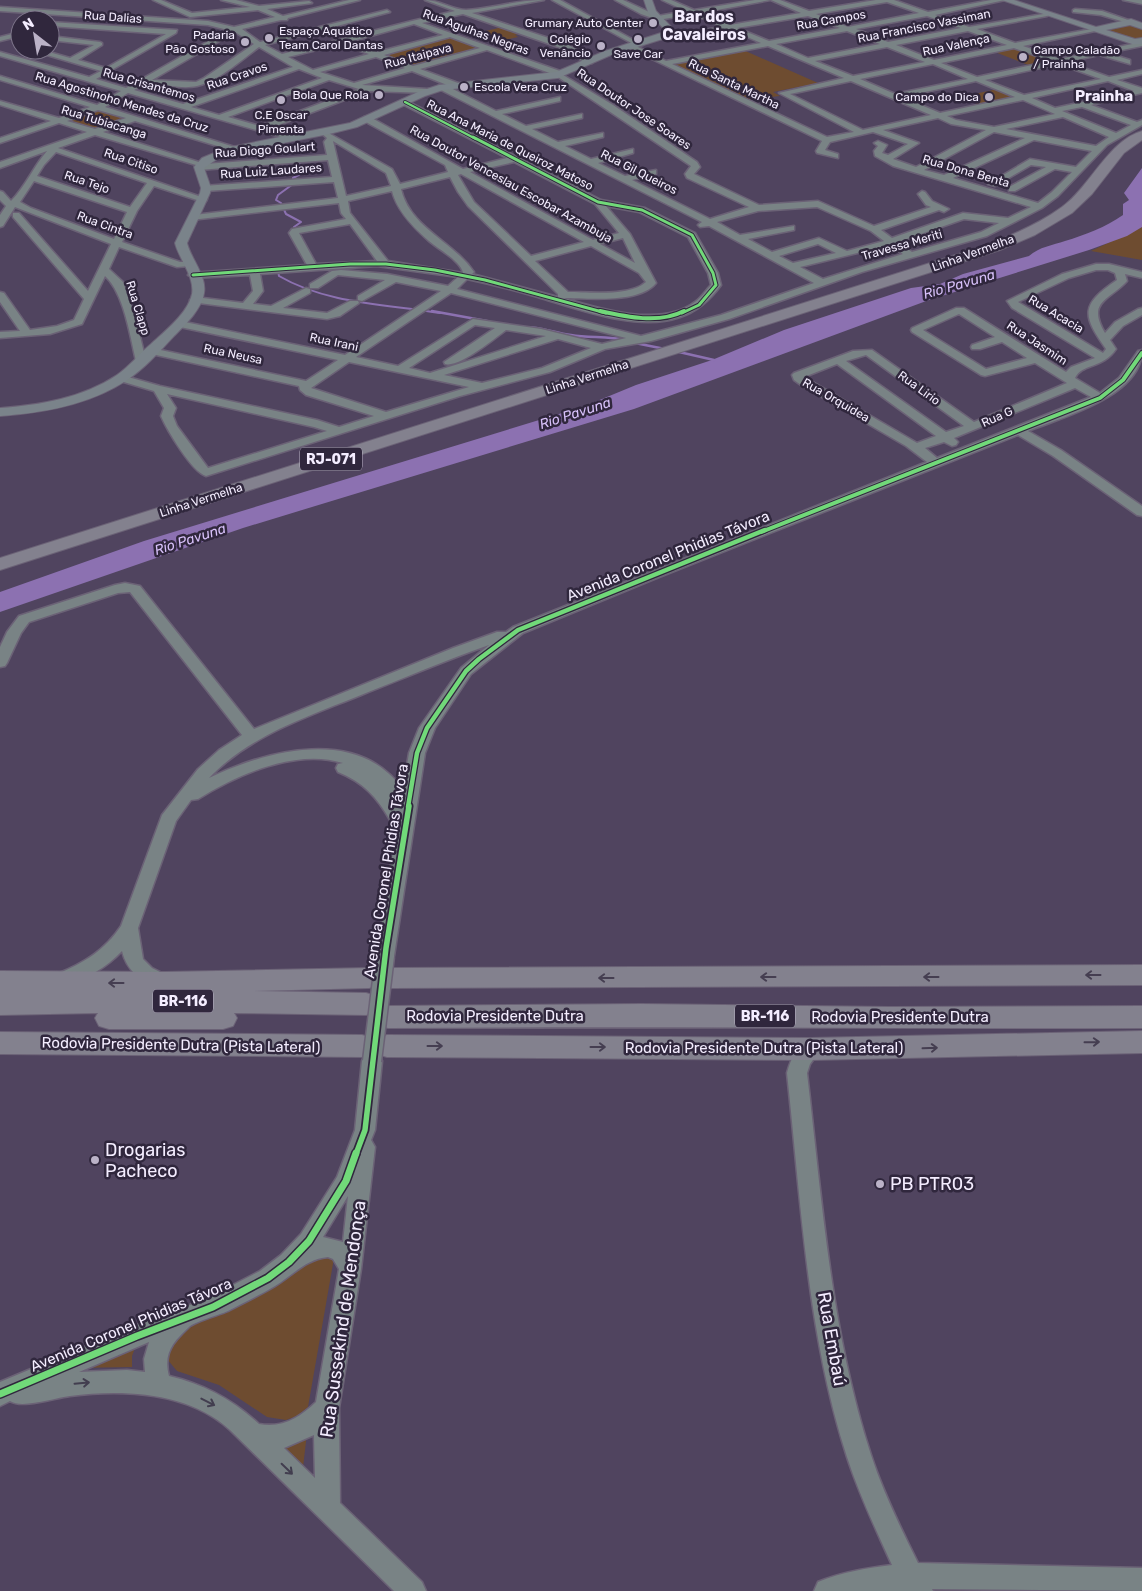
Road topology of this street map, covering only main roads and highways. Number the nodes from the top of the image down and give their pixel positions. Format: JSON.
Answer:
{"nodes":[{"id":1,"x":648,"y":0,"type":"edge"},
{"id":2,"x":1014,"y":1,"type":"edge"},
{"id":3,"x":1142,"y":26,"type":"edge"},
{"id":4,"x":1095,"y":29,"type":"junction"},
{"id":5,"x":1140,"y":43,"type":"edge"},
{"id":6,"x":1140,"y":128,"type":"edge"},
{"id":7,"x":656,"y":345,"type":"junction"},
{"id":8,"x":0,"y":412,"type":"edge"},
{"id":9,"x":0,"y":554,"type":"edge"},
{"id":10,"x":0,"y":564,"type":"edge"},
{"id":11,"x":1142,"y":975,"type":"edge"},
{"id":12,"x":0,"y":982,"type":"edge"},
{"id":13,"x":379,"y":991,"type":"junction"},
{"id":14,"x":170,"y":992,"type":"junction"},
{"id":15,"x":1142,"y":1002,"type":"edge"},
{"id":16,"x":0,"y":1004,"type":"edge"},
{"id":17,"x":1142,"y":1017,"type":"edge"},
{"id":18,"x":890,"y":1018,"type":"junction"},
{"id":19,"x":0,"y":1019,"type":"edge"},
{"id":20,"x":1142,"y":1042,"type":"edge"},
{"id":21,"x":0,"y":1043,"type":"edge"},
{"id":22,"x":627,"y":1047,"type":"junction"}],
"edges":[{"from":1,"to":8,"type":"main road"},
{"from":2,"to":4,"type":"main road"},
{"from":3,"to":4,"type":"main road","name":"Rua Valença"},
{"from":4,"to":5,"type":"main road"},
{"from":6,"to":7,"type":"highway","name":"Linha Vermelha","number":"RJ-071"},
{"from":7,"to":9,"type":"highway","name":"Linha Vermelha","number":"RJ-071"},
{"from":7,"to":10,"type":"highway","name":"Linha Vermelha","number":"RJ-071"},
{"from":11,"to":13,"type":"highway","one_way":true},
{"from":14,"to":12,"type":"highway","number":"BR-116","one_way":true},
{"from":13,"to":14,"type":"highway","name":"Rodovia Presidente Dutra","number":"BR-116"},
{"from":13,"to":15,"type":"highway","name":"Rodovia Presidente Dutra","number":"BR-116"},
{"from":13,"to":18,"type":"highway","name":"Rodovia Presidente Dutra","number":"BR-116"},
{"from":13,"to":19,"type":"highway","name":"Rodovia Presidente Dutra","number":"BR-116"},
{"from":14,"to":16,"type":"highway","name":"Rodovia Presidente Dutra","number":"BR-116"},
{"from":17,"to":18,"type":"highway","name":"Rodovia Presidente Dutra","number":"BR-116"},
{"from":18,"to":22,"type":"highway"},
{"from":22,"to":20,"type":"highway","name":"Rodovia Presidente Dutra (Pista Lateral)","number":"BR-116","one_way":true},
{"from":21,"to":22,"type":"highway","name":"Rodovia Presidente Dutra (Pista Lateral)","number":"BR-116","one_way":true}]}
